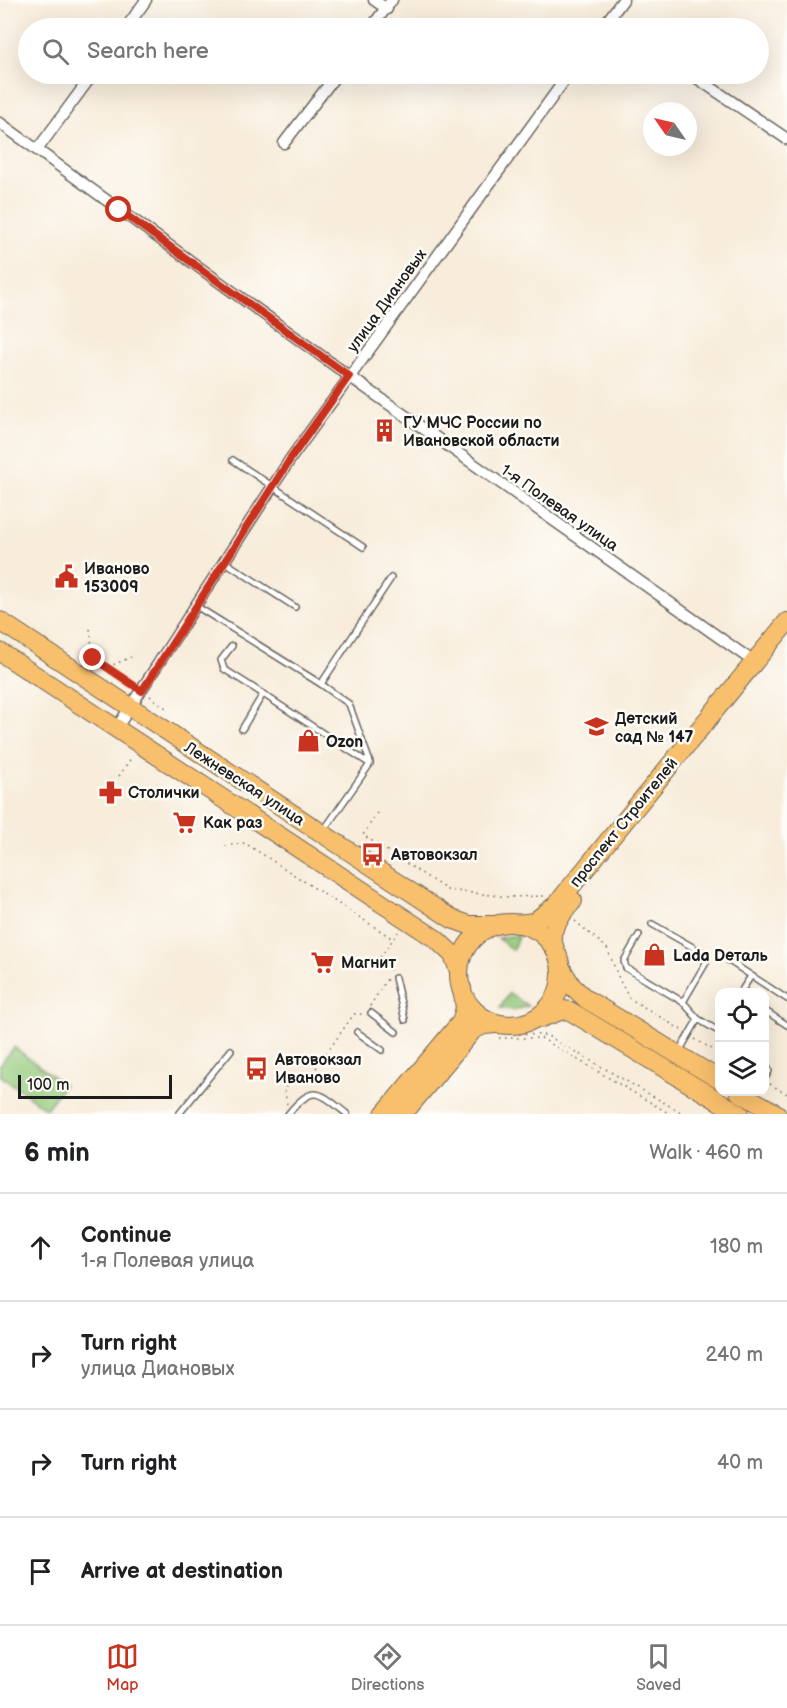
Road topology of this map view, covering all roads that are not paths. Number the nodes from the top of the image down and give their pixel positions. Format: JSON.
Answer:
{"nodes":[{"id":1,"x":146,"y":0,"type":"edge"},
{"id":2,"x":374,"y":0,"type":"edge"},
{"id":3,"x":623,"y":0,"type":"edge"},
{"id":4,"x":389,"y":4,"type":"edge"},
{"id":5,"x":133,"y":18,"type":"edge"},
{"id":6,"x":378,"y":18,"type":"edge"},
{"id":7,"x":610,"y":18,"type":"edge"},
{"id":8,"x":86,"y":84,"type":"edge"},
{"id":9,"x":329,"y":84,"type":"edge"},
{"id":10,"x":562,"y":84,"type":"edge"},
{"id":11,"x":706,"y":84,"type":"edge"},
{"id":12,"x":0,"y":123,"type":"edge"},
{"id":13,"x":787,"y":139,"type":"edge"},
{"id":14,"x":284,"y":143,"type":"dead end"},
{"id":15,"x":37,"y":150,"type":"junction"},
{"id":16,"x":349,"y":376,"type":"junction"},
{"id":17,"x":232,"y":460,"type":"dead end"},
{"id":18,"x":273,"y":486,"type":"junction"},
{"id":19,"x":363,"y":547,"type":"dead end"},
{"id":20,"x":225,"y":562,"type":"junction"},
{"id":21,"x":391,"y":578,"type":"dead end"},
{"id":22,"x":196,"y":606,"type":"junction"},
{"id":23,"x":295,"y":608,"type":"dead end"},
{"id":24,"x":0,"y":621,"type":"edge"},
{"id":25,"x":787,"y":622,"type":"edge"},
{"id":26,"x":787,"y":639,"type":"edge"},
{"id":27,"x":232,"y":646,"type":"dead end"},
{"id":28,"x":0,"y":652,"type":"edge"},
{"id":29,"x":758,"y":665,"type":"junction"},
{"id":30,"x":321,"y":684,"type":"junction"},
{"id":31,"x":263,"y":694,"type":"junction"},
{"id":32,"x":131,"y":708,"type":"junction"},
{"id":33,"x":116,"y":729,"type":"junction"},
{"id":34,"x":242,"y":729,"type":"dead end"},
{"id":35,"x":370,"y":764,"type":"junction"},
{"id":36,"x":322,"y":833,"type":"junction"},
{"id":37,"x":518,"y":924,"type":"junction"},
{"id":38,"x":652,"y":924,"type":"dead end"},
{"id":39,"x":497,"y":925,"type":"junction"},
{"id":40,"x":639,"y":935,"type":"dead end"},
{"id":41,"x":555,"y":950,"type":"junction"},
{"id":42,"x":729,"y":961,"type":"dead end"},
{"id":43,"x":561,"y":968,"type":"junction"},
{"id":44,"x":392,"y":976,"type":"road end"},
{"id":45,"x":751,"y":976,"type":"junction"},
{"id":46,"x":461,"y":980,"type":"junction"},
{"id":47,"x":743,"y":988,"type":"edge"},
{"id":48,"x":787,"y":999,"type":"edge"},
{"id":49,"x":683,"y":1002,"type":"junction"},
{"id":50,"x":368,"y":1013,"type":"road end"},
{"id":51,"x":769,"y":1013,"type":"edge"},
{"id":52,"x":536,"y":1019,"type":"junction"},
{"id":53,"x":698,"y":1019,"type":"junction"},
{"id":54,"x":405,"y":1020,"type":"dead end"},
{"id":55,"x":787,"y":1025,"type":"edge"},
{"id":56,"x":715,"y":1029,"type":"edge"},
{"id":57,"x":357,"y":1032,"type":"dead end"},
{"id":58,"x":396,"y":1032,"type":"dead end"},
{"id":59,"x":499,"y":1032,"type":"junction"},
{"id":60,"x":231,"y":1050,"type":"dead end"},
{"id":61,"x":382,"y":1050,"type":"dead end"},
{"id":62,"x":677,"y":1054,"type":"junction"},
{"id":63,"x":715,"y":1077,"type":"edge"},
{"id":64,"x":748,"y":1096,"type":"edge"},
{"id":65,"x":179,"y":1114,"type":"edge"},
{"id":66,"x":288,"y":1114,"type":"edge"},
{"id":67,"x":347,"y":1114,"type":"edge"},
{"id":68,"x":384,"y":1114,"type":"edge"},
{"id":69,"x":403,"y":1114,"type":"edge"},
{"id":70,"x":740,"y":1114,"type":"edge"},
{"id":71,"x":777,"y":1114,"type":"edge"}],
"edges":[{"from":1,"to":5,"type":"street"},
{"from":2,"to":4,"type":"street"},
{"from":3,"to":7,"type":"street"},
{"from":4,"to":6,"type":"street"},
{"from":8,"to":15,"type":"street"},
{"from":9,"to":14,"type":"street"},
{"from":10,"to":16,"type":"street","name":"улица Диановых"},
{"from":11,"to":13,"type":"street"},
{"from":12,"to":15,"type":"street","name":"1-я Полевая улица"},
{"from":15,"to":16,"type":"street","name":"1-я Полевая улица"},
{"from":16,"to":18,"type":"street","name":"улица Диановых"},
{"from":16,"to":29,"type":"street","name":"1-я Полевая улица"},
{"from":17,"to":18,"type":"lane"},
{"from":18,"to":19,"type":"lane"},
{"from":18,"to":20,"type":"street","name":"улица Диановых"},
{"from":20,"to":22,"type":"street","name":"улица Диановых"},
{"from":20,"to":23,"type":"lane"},
{"from":21,"to":30,"type":"lane"},
{"from":22,"to":30,"type":"lane"},
{"from":22,"to":32,"type":"street","name":"улица Диановых"},
{"from":24,"to":32,"type":"main road","name":"Лежневская улица"},
{"from":25,"to":29,"type":"main road","name":"проспект Строителей"},
{"from":26,"to":29,"type":"main road","name":"проспект Строителей"},
{"from":27,"to":31,"type":"lane"},
{"from":28,"to":33,"type":"main road","name":"Лежневская улица"},
{"from":29,"to":37,"type":"main road","name":"проспект Строителей"},
{"from":29,"to":41,"type":"main road","name":"проспект Строителей"},
{"from":30,"to":35,"type":"lane"},
{"from":31,"to":34,"type":"lane"},
{"from":31,"to":35,"type":"lane"},
{"from":32,"to":33,"type":"street","name":"улица Диановых"},
{"from":32,"to":36,"type":"main road","name":"Лежневская улица"},
{"from":33,"to":46,"type":"main road","name":"Лежневская улица"},
{"from":35,"to":36,"type":"lane"},
{"from":36,"to":39,"type":"main road","name":"Лежневская улица"},
{"from":37,"to":39,"type":"main road"},
{"from":37,"to":41,"type":"main road"},
{"from":38,"to":49,"type":"lane"},
{"from":39,"to":46,"type":"main road"},
{"from":40,"to":49,"type":"lane"},
{"from":41,"to":43,"type":"main road"},
{"from":42,"to":45,"type":"lane"},
{"from":43,"to":52,"type":"main road"},
{"from":43,"to":62,"type":"main road"},
{"from":44,"to":54,"type":"lane"},
{"from":45,"to":47,"type":"lane"},
{"from":45,"to":48,"type":"lane"},
{"from":46,"to":59,"type":"main road"},
{"from":46,"to":68,"type":"main road"},
{"from":49,"to":53,"type":"lane"},
{"from":50,"to":58,"type":"lane"},
{"from":51,"to":55,"type":"lane"},
{"from":52,"to":59,"type":"main road"},
{"from":52,"to":70,"type":"main road"},
{"from":53,"to":56,"type":"lane"},
{"from":53,"to":62,"type":"lane"},
{"from":57,"to":61,"type":"lane"},
{"from":59,"to":69,"type":"main road"},
{"from":60,"to":65,"type":"lane"},
{"from":62,"to":63,"type":"main road"},
{"from":64,"to":71,"type":"main road"},
{"from":66,"to":67,"type":"lane"}]}
